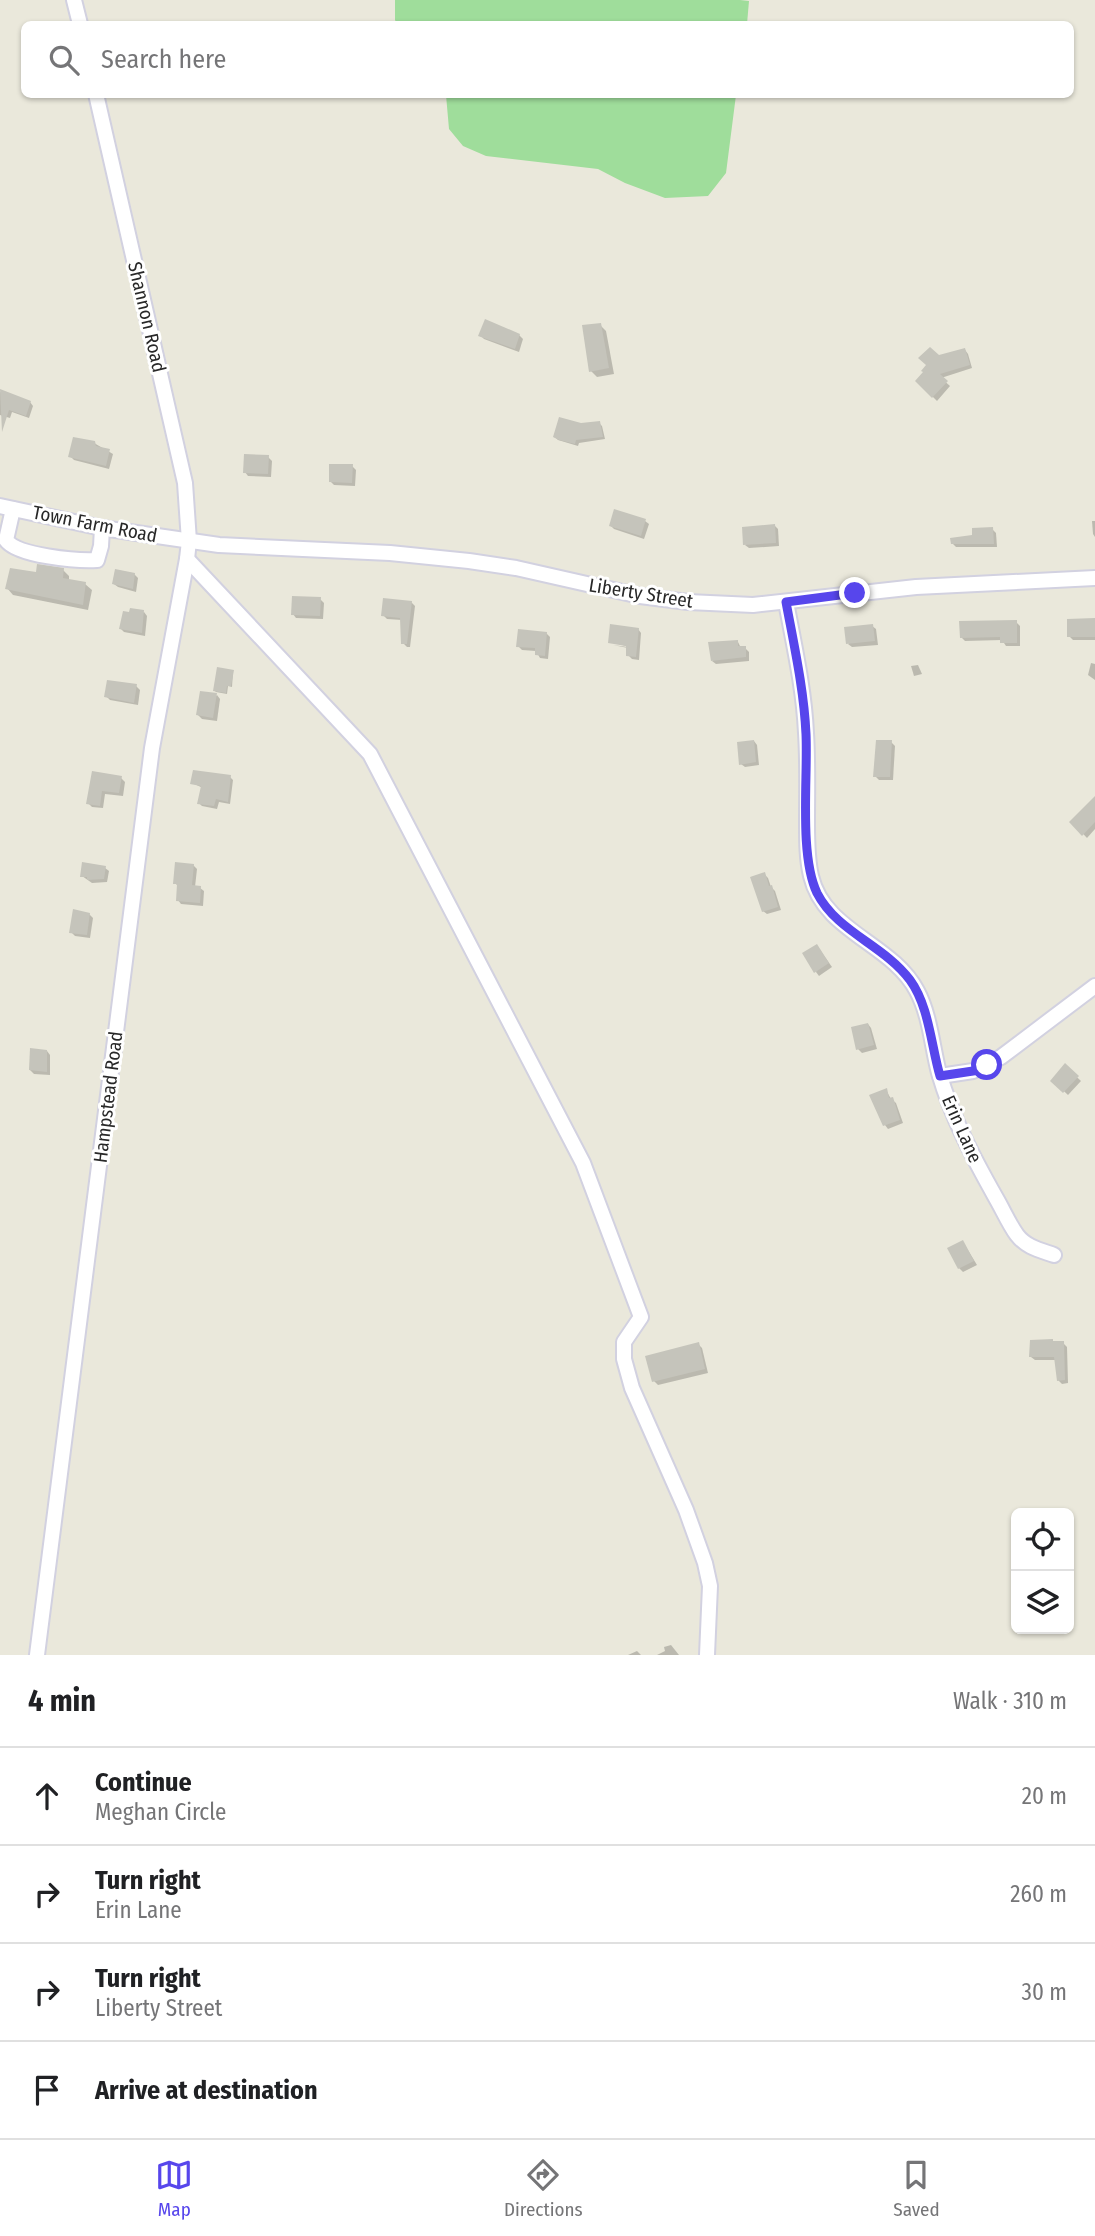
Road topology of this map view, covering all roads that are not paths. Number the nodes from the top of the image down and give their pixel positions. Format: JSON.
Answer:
{"nodes":[{"id":1,"x":74,"y":0,"type":"edge"},
{"id":2,"x":79,"y":21,"type":"edge"},
{"id":3,"x":97,"y":98,"type":"edge"},
{"id":4,"x":7,"y":507,"type":"edge"},
{"id":5,"x":102,"y":528,"type":"junction"},
{"id":6,"x":189,"y":541,"type":"junction"},
{"id":7,"x":187,"y":559,"type":"junction"},
{"id":8,"x":1095,"y":578,"type":"edge"},
{"id":9,"x":786,"y":602,"type":"junction"},
{"id":10,"x":1095,"y":986,"type":"edge"},
{"id":11,"x":940,"y":1076,"type":"junction"},
{"id":12,"x":1054,"y":1255,"type":"dead end"},
{"id":13,"x":37,"y":1655,"type":"edge"},
{"id":14,"x":707,"y":1655,"type":"edge"}],
"edges":[{"from":1,"to":2,"type":"street"},
{"from":3,"to":6,"type":"street","name":"Shannon Road"},
{"from":4,"to":5,"type":"street","name":"Town Farm Road"},
{"from":4,"to":5,"type":"street"},
{"from":5,"to":6,"type":"street","name":"Town Farm Road"},
{"from":6,"to":7,"type":"street","name":"Hampstead Road"},
{"from":6,"to":9,"type":"street","name":"Liberty Street"},
{"from":7,"to":13,"type":"street","name":"Hampstead Road"},
{"from":7,"to":14,"type":"street"},
{"from":8,"to":9,"type":"street","name":"Liberty Street"},
{"from":9,"to":11,"type":"street","name":"Erin Lane"},
{"from":10,"to":11,"type":"street"},
{"from":11,"to":12,"type":"street","name":"Erin Lane"}]}
